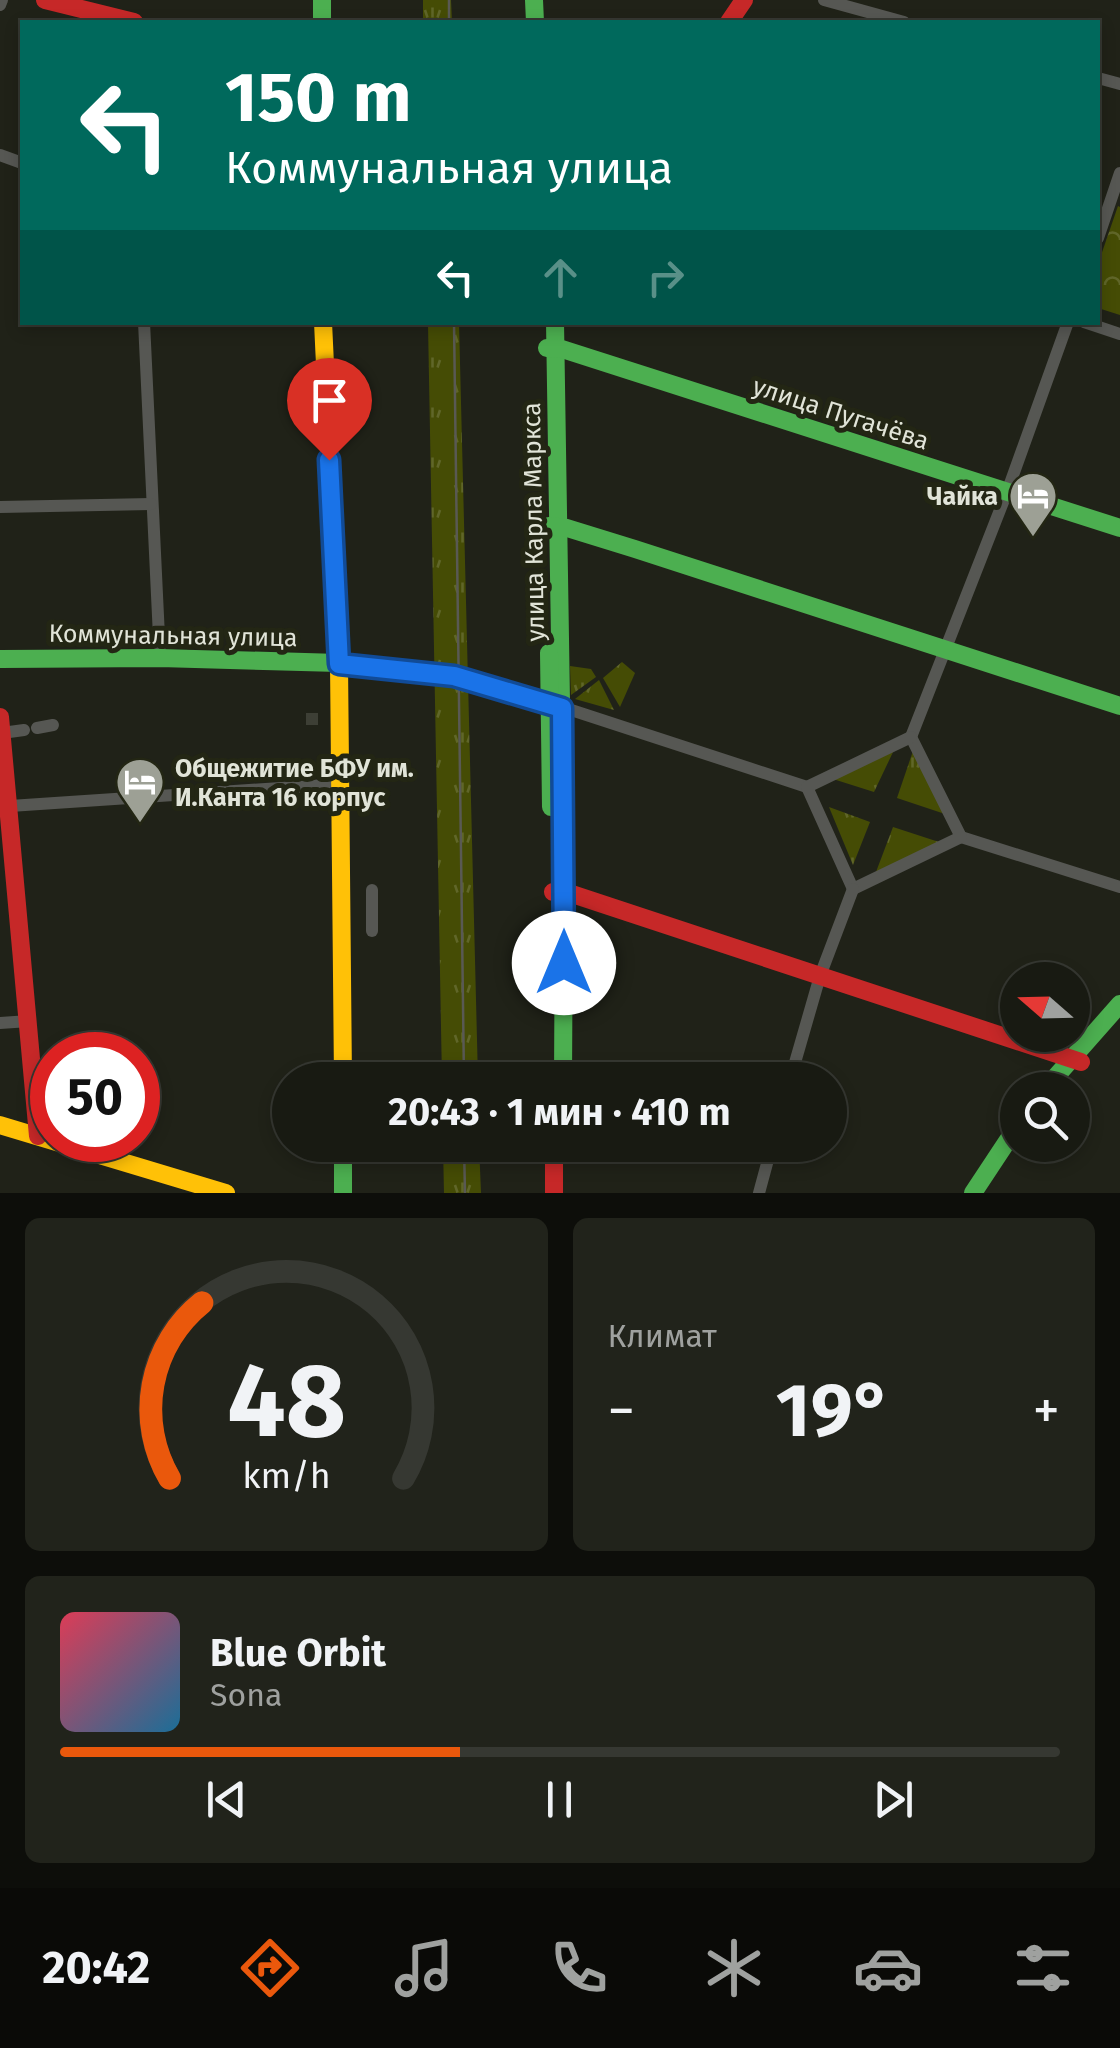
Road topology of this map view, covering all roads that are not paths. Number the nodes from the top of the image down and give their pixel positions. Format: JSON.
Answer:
{"nodes":[{"id":1,"x":45,"y":0,"type":"edge"},
{"id":2,"x":824,"y":0,"type":"edge"},
{"id":3,"x":126,"y":20,"type":"edge"},
{"id":4,"x":897,"y":20,"type":"edge"},
{"id":5,"x":1120,"y":173,"type":"edge"},
{"id":6,"x":1100,"y":232,"type":"edge"},
{"id":7,"x":144,"y":325,"type":"edge"},
{"id":8,"x":323,"y":325,"type":"edge"},
{"id":9,"x":546,"y":325,"type":"edge"},
{"id":10,"x":554,"y":325,"type":"edge"},
{"id":11,"x":1067,"y":325,"type":"edge"},
{"id":12,"x":1093,"y":325,"type":"edge"},
{"id":13,"x":1120,"y":334,"type":"edge"},
{"id":14,"x":550,"y":348,"type":"junction"},
{"id":15,"x":1007,"y":492,"type":"junction"},
{"id":16,"x":150,"y":504,"type":"junction"},
{"id":17,"x":0,"y":507,"type":"edge"},
{"id":18,"x":554,"y":526,"type":"junction"},
{"id":19,"x":1120,"y":528,"type":"edge"},
{"id":20,"x":944,"y":651,"type":"junction"},
{"id":21,"x":160,"y":654,"type":"junction"},
{"id":22,"x":0,"y":658,"type":"edge"},
{"id":23,"x":339,"y":664,"type":"junction"},
{"id":24,"x":556,"y":706,"type":"junction"},
{"id":25,"x":1120,"y":706,"type":"edge"},
{"id":26,"x":53,"y":724,"type":"dead end"},
{"id":27,"x":1,"y":725,"type":"edge"},
{"id":28,"x":911,"y":737,"type":"junction"},
{"id":29,"x":340,"y":784,"type":"junction"},
{"id":30,"x":807,"y":788,"type":"junction"},
{"id":31,"x":10,"y":806,"type":"junction"},
{"id":32,"x":961,"y":837,"type":"junction"},
{"id":33,"x":8,"y":884,"type":"edge"},
{"id":34,"x":1120,"y":887,"type":"edge"},
{"id":35,"x":853,"y":889,"type":"junction"},
{"id":36,"x":372,"y":890,"type":"dead end"},
{"id":37,"x":558,"y":892,"type":"junction"},
{"id":38,"x":344,"y":926,"type":"junction"},
{"id":39,"x":820,"y":976,"type":"junction"},
{"id":40,"x":1120,"y":1004,"type":"edge"},
{"id":41,"x":1120,"y":1018,"type":"edge"},
{"id":42,"x":29,"y":1021,"type":"junction"},
{"id":43,"x":0,"y":1023,"type":"edge"},
{"id":44,"x":30,"y":1034,"type":"edge"},
{"id":45,"x":1076,"y":1061,"type":"junction"},
{"id":46,"x":343,"y":1062,"type":"edge"},
{"id":47,"x":553,"y":1062,"type":"edge"},
{"id":48,"x":563,"y":1062,"type":"edge"},
{"id":49,"x":795,"y":1062,"type":"edge"},
{"id":50,"x":1064,"y":1072,"type":"edge"},
{"id":51,"x":1070,"y":1072,"type":"edge"},
{"id":52,"x":0,"y":1125,"type":"edge"},
{"id":53,"x":30,"y":1134,"type":"edge"},
{"id":54,"x":1000,"y":1152,"type":"edge"},
{"id":55,"x":124,"y":1162,"type":"edge"},
{"id":56,"x":343,"y":1162,"type":"edge"},
{"id":57,"x":554,"y":1162,"type":"edge"},
{"id":58,"x":563,"y":1162,"type":"edge"},
{"id":59,"x":767,"y":1162,"type":"edge"},
{"id":60,"x":1006,"y":1162,"type":"edge"},
{"id":61,"x":226,"y":1193,"type":"edge"},
{"id":62,"x":343,"y":1193,"type":"edge"},
{"id":63,"x":554,"y":1193,"type":"edge"},
{"id":64,"x":564,"y":1193,"type":"edge"},
{"id":65,"x":759,"y":1193,"type":"edge"},
{"id":66,"x":973,"y":1193,"type":"edge"},
{"id":67,"x":986,"y":1193,"type":"edge"}],
"edges":[{"from":1,"to":3,"type":"street"},
{"from":2,"to":4,"type":"street"},
{"from":5,"to":6,"type":"street"},
{"from":7,"to":16,"type":"street"},
{"from":8,"to":23,"type":"street"},
{"from":9,"to":14,"type":"street","name":"улица Карла Маркса"},
{"from":10,"to":14,"type":"street","name":"улица Карла Маркса"},
{"from":11,"to":15,"type":"street"},
{"from":12,"to":13,"type":"street"},
{"from":14,"to":15,"type":"street","name":"улица Пугачёва"},
{"from":14,"to":18,"type":"street","name":"улица Карла Маркса"},
{"from":15,"to":19,"type":"street","name":"улица Пугачёва"},
{"from":15,"to":20,"type":"street"},
{"from":16,"to":17,"type":"street"},
{"from":16,"to":21,"type":"street"},
{"from":18,"to":20,"type":"street"},
{"from":18,"to":24,"type":"street","name":"улица Карла Маркса"},
{"from":20,"to":25,"type":"street"},
{"from":20,"to":28,"type":"street"},
{"from":21,"to":22,"type":"street","name":"Коммунальная улица"},
{"from":21,"to":23,"type":"street","name":"Коммунальная улица"},
{"from":23,"to":24,"type":"street","name":"Коммунальная улица"},
{"from":23,"to":29,"type":"street"},
{"from":24,"to":30,"type":"street","name":"Коммунальная улица"},
{"from":24,"to":37,"type":"street","name":"улица Карла Маркса"},
{"from":26,"to":27,"type":"street"},
{"from":27,"to":31,"type":"street"},
{"from":28,"to":30,"type":"street"},
{"from":28,"to":32,"type":"street"},
{"from":29,"to":31,"type":"street"},
{"from":29,"to":38,"type":"street"},
{"from":30,"to":35,"type":"street"},
{"from":31,"to":33,"type":"street"},
{"from":32,"to":34,"type":"street"},
{"from":32,"to":35,"type":"street"},
{"from":33,"to":42,"type":"street"},
{"from":35,"to":39,"type":"street"},
{"from":36,"to":38,"type":"street"},
{"from":37,"to":39,"type":"street"},
{"from":37,"to":47,"type":"street","name":"улица Карла Маркса"},
{"from":37,"to":48,"type":"street","name":"улица Карла Маркса"},
{"from":38,"to":46,"type":"street"},
{"from":39,"to":45,"type":"street"},
{"from":39,"to":49,"type":"street"},
{"from":40,"to":45,"type":"street"},
{"from":41,"to":45,"type":"street"},
{"from":42,"to":43,"type":"street"},
{"from":42,"to":44,"type":"street"},
{"from":45,"to":50,"type":"street"},
{"from":45,"to":51,"type":"street"},
{"from":52,"to":53,"type":"street"},
{"from":54,"to":66,"type":"street"},
{"from":55,"to":61,"type":"street"},
{"from":56,"to":62,"type":"street"},
{"from":57,"to":63,"type":"street"},
{"from":58,"to":64,"type":"street"},
{"from":59,"to":65,"type":"street"},
{"from":60,"to":67,"type":"street"}]}
